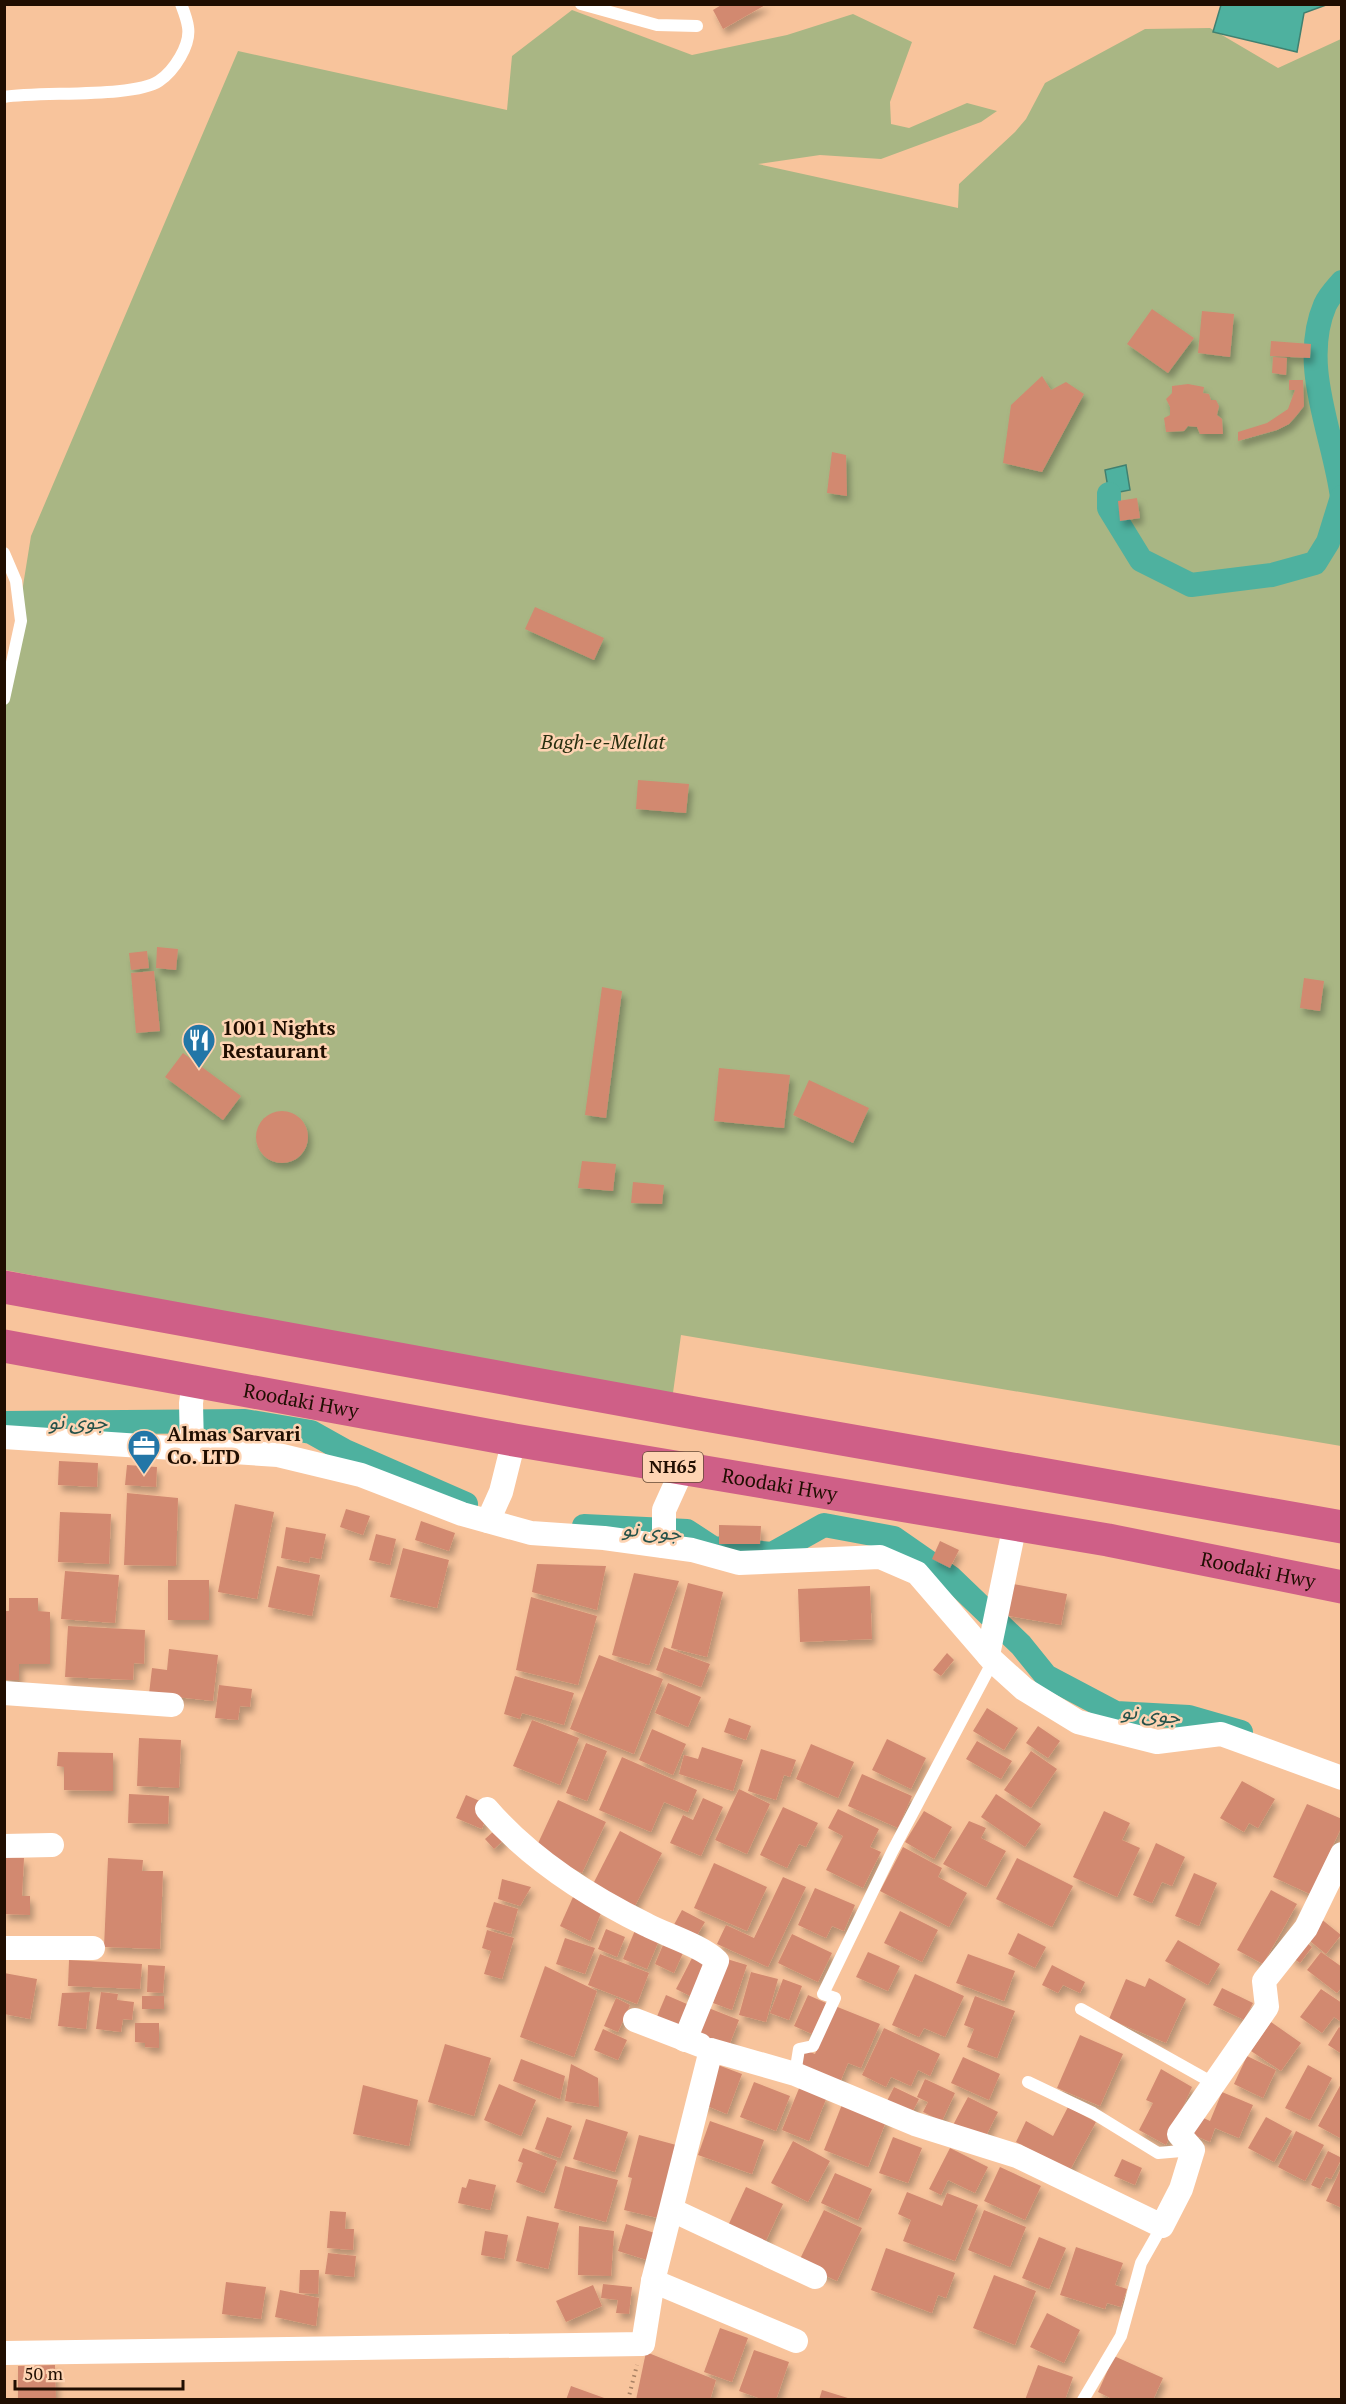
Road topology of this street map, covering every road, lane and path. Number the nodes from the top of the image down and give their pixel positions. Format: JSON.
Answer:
{"nodes":[{"id":1,"x":182,"y":4,"type":"edge"},
{"id":2,"x":581,"y":4,"type":"edge"},
{"id":3,"x":697,"y":26,"type":"dead end"},
{"id":4,"x":4,"y":97,"type":"edge"},
{"id":5,"x":4,"y":553,"type":"edge"},
{"id":6,"x":4,"y":699,"type":"edge"},
{"id":7,"x":4,"y":1287,"type":"edge"},
{"id":8,"x":4,"y":1346,"type":"edge"},
{"id":9,"x":193,"y":1392,"type":"junction"},
{"id":10,"x":4,"y":1437,"type":"edge"},
{"id":11,"x":191,"y":1439,"type":"junction"},
{"id":12,"x":514,"y":1440,"type":"junction"},
{"id":13,"x":684,"y":1468,"type":"junction"},
{"id":14,"x":489,"y":1519,"type":"junction"},
{"id":15,"x":1015,"y":1524,"type":"junction"},
{"id":16,"x":1341,"y":1527,"type":"edge"},
{"id":17,"x":664,"y":1530,"type":"junction"},
{"id":18,"x":1341,"y":1587,"type":"edge"},
{"id":19,"x":991,"y":1658,"type":"junction"},
{"id":20,"x":4,"y":1693,"type":"edge"},
{"id":21,"x":172,"y":1705,"type":"dead end"},
{"id":22,"x":1341,"y":1778,"type":"edge"},
{"id":23,"x":487,"y":1809,"type":"dead end"},
{"id":24,"x":52,"y":1845,"type":"dead end"},
{"id":25,"x":4,"y":1846,"type":"edge"},
{"id":26,"x":1341,"y":1854,"type":"edge"},
{"id":27,"x":4,"y":1948,"type":"edge"},
{"id":28,"x":93,"y":1948,"type":"dead end"},
{"id":29,"x":1081,"y":2009,"type":"dead end"},
{"id":30,"x":635,"y":2020,"type":"dead end"},
{"id":31,"x":685,"y":2040,"type":"junction"},
{"id":32,"x":711,"y":2050,"type":"junction"},
{"id":33,"x":795,"y":2074,"type":"junction"},
{"id":34,"x":1028,"y":2082,"type":"dead end"},
{"id":35,"x":1213,"y":2083,"type":"junction"},
{"id":36,"x":1193,"y":2150,"type":"junction"},
{"id":37,"x":672,"y":2210,"type":"junction"},
{"id":38,"x":1161,"y":2226,"type":"junction"},
{"id":39,"x":815,"y":2277,"type":"dead end"},
{"id":40,"x":653,"y":2281,"type":"junction"},
{"id":41,"x":796,"y":2341,"type":"dead end"},
{"id":42,"x":643,"y":2344,"type":"junction"},
{"id":43,"x":4,"y":2353,"type":"edge"},
{"id":44,"x":628,"y":2400,"type":"edge"},
{"id":45,"x":1083,"y":2400,"type":"edge"}],
"edges":[{"from":1,"to":4,"type":"lane"},
{"from":2,"to":3,"type":"lane"},
{"from":5,"to":6,"type":"lane"},
{"from":7,"to":16,"type":"highway"},
{"from":8,"to":9,"type":"highway","name":"Roodaki Hwy","number":"NH65"},
{"from":9,"to":11,"type":"street"},
{"from":9,"to":12,"type":"highway","name":"Roodaki Hwy","number":"NH65"},
{"from":10,"to":11,"type":"street"},
{"from":11,"to":14,"type":"street"},
{"from":12,"to":13,"type":"highway","name":"Roodaki Hwy","number":"NH65"},
{"from":12,"to":14,"type":"street"},
{"from":13,"to":15,"type":"highway","name":"Roodaki Hwy","number":"NH65"},
{"from":13,"to":17,"type":"street"},
{"from":14,"to":17,"type":"street"},
{"from":15,"to":18,"type":"highway","name":"Roodaki Hwy","number":"NH65"},
{"from":15,"to":19,"type":"street"},
{"from":17,"to":19,"type":"street"},
{"from":19,"to":22,"type":"street"},
{"from":19,"to":33,"type":"lane"},
{"from":20,"to":21,"type":"street"},
{"from":23,"to":31,"type":"street"},
{"from":24,"to":25,"type":"street"},
{"from":26,"to":35,"type":"street"},
{"from":27,"to":28,"type":"street"},
{"from":29,"to":35,"type":"lane"},
{"from":30,"to":31,"type":"street"},
{"from":31,"to":32,"type":"street"},
{"from":32,"to":33,"type":"street"},
{"from":32,"to":37,"type":"street"},
{"from":33,"to":38,"type":"street"},
{"from":34,"to":36,"type":"lane"},
{"from":35,"to":36,"type":"street"},
{"from":36,"to":38,"type":"street"},
{"from":37,"to":39,"type":"street"},
{"from":37,"to":40,"type":"street"},
{"from":38,"to":45,"type":"lane"},
{"from":40,"to":41,"type":"street"},
{"from":40,"to":42,"type":"street"},
{"from":42,"to":43,"type":"street"},
{"from":42,"to":44,"type":"path"}]}
